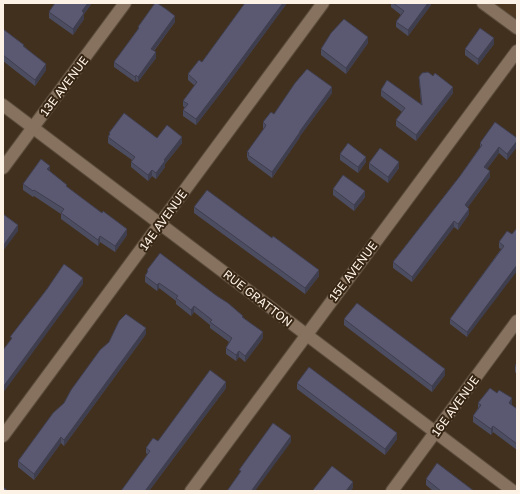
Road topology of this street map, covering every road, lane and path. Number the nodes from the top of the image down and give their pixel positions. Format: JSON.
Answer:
{"nodes":[{"id":1,"x":125,"y":3,"type":"edge"},
{"id":2,"x":323,"y":3,"type":"edge"},
{"id":3,"x":483,"y":3,"type":"edge"},
{"id":4,"x":517,"y":28,"type":"edge"},
{"id":5,"x":517,"y":51,"type":"edge"},
{"id":6,"x":3,"y":105,"type":"edge"},
{"id":7,"x":33,"y":127,"type":"junction"},
{"id":8,"x":3,"y":168,"type":"edge"},
{"id":9,"x":161,"y":223,"type":"junction"},
{"id":10,"x":517,"y":321,"type":"edge"},
{"id":11,"x":306,"y":335,"type":"junction"},
{"id":12,"x":436,"y":432,"type":"junction"},
{"id":13,"x":3,"y":436,"type":"edge"},
{"id":14,"x":191,"y":491,"type":"edge"},
{"id":15,"x":392,"y":491,"type":"edge"},
{"id":16,"x":513,"y":491,"type":"edge"}],
"edges":[{"from":1,"to":7,"type":"street","name":"13E AVENUE"},
{"from":2,"to":9,"type":"street","name":"14E AVENUE"},
{"from":3,"to":4,"type":"street"},
{"from":5,"to":11,"type":"street","name":"15E AVENUE"},
{"from":6,"to":7,"type":"street","name":"RUE GRATTON"},
{"from":7,"to":8,"type":"street","name":"13E AVENUE"},
{"from":7,"to":9,"type":"street","name":"RUE GRATTON"},
{"from":9,"to":11,"type":"street","name":"RUE GRATTON"},
{"from":9,"to":13,"type":"street","name":"14E AVENUE"},
{"from":10,"to":12,"type":"street","name":"16E AVENUE"},
{"from":11,"to":12,"type":"street","name":"RUE GRATTON"},
{"from":11,"to":14,"type":"street","name":"15E AVENUE"},
{"from":12,"to":15,"type":"street","name":"16E AVENUE"},
{"from":12,"to":16,"type":"street","name":"RUE GRATTON"}]}
